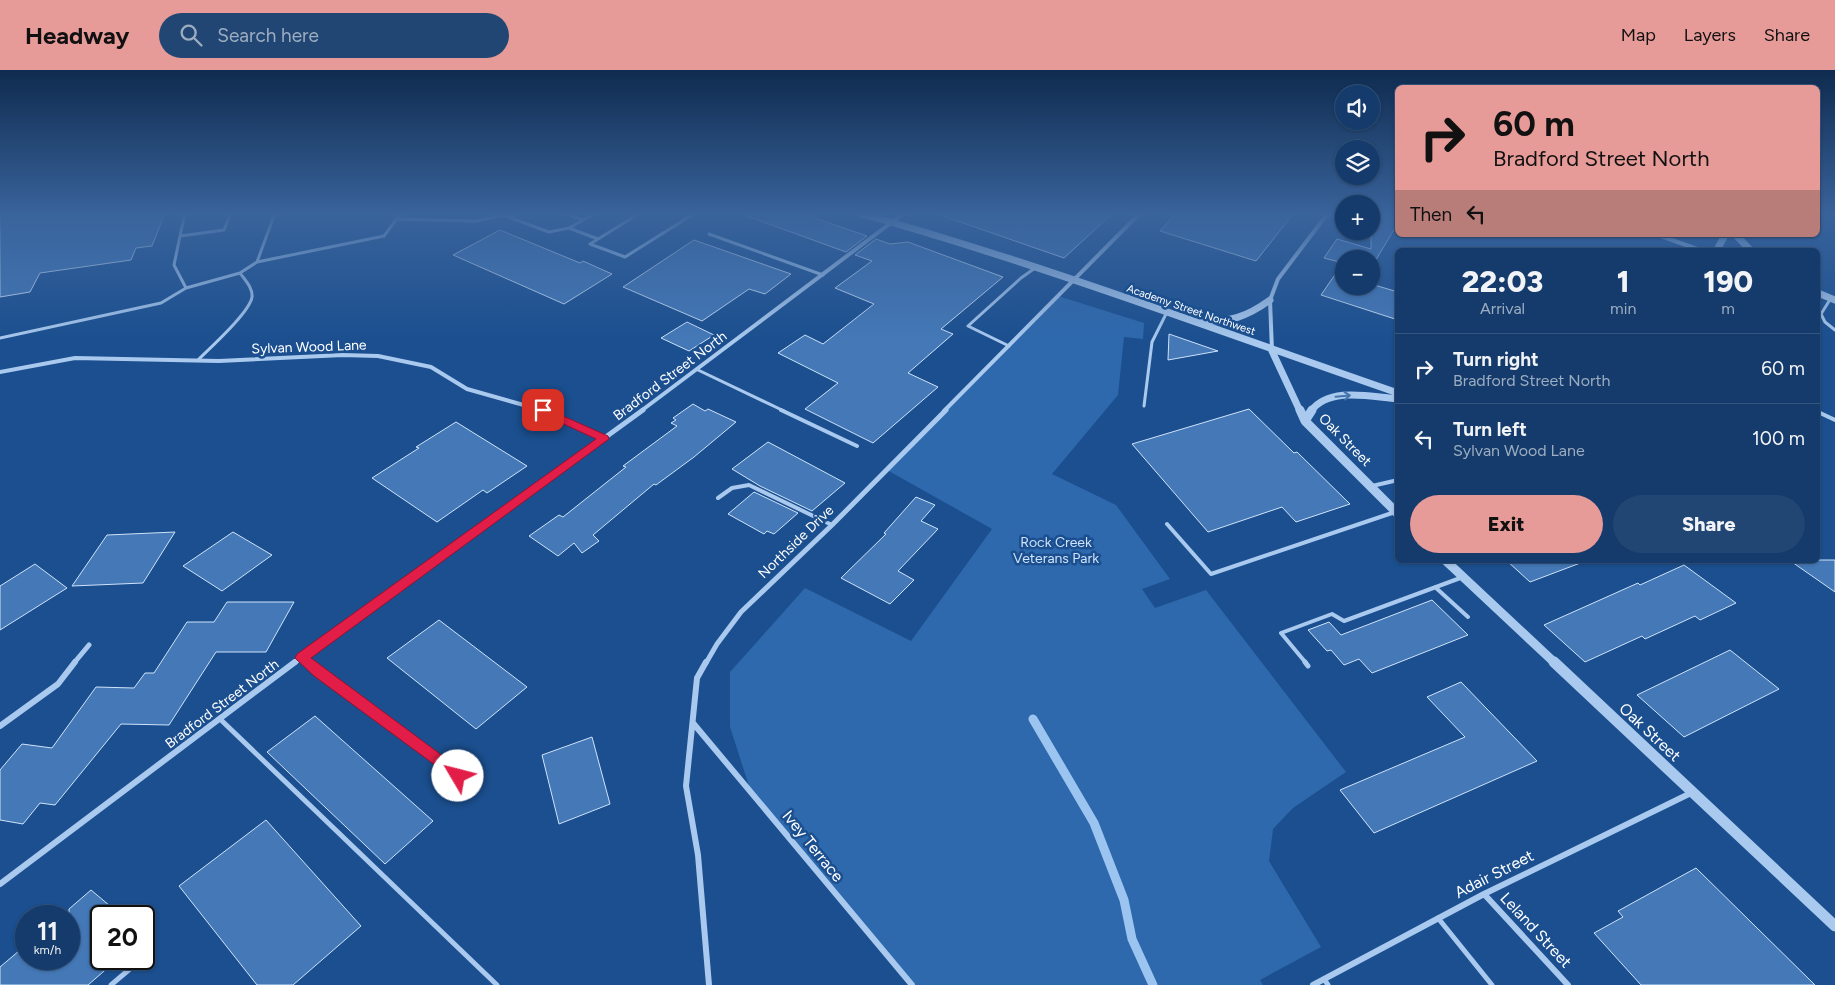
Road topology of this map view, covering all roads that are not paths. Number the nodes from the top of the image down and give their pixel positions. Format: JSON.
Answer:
{"nodes":[{"id":1,"x":176,"y":256,"type":"edge"},
{"id":2,"x":259,"y":256,"type":"edge"},
{"id":3,"x":288,"y":256,"type":"edge"},
{"id":4,"x":769,"y":256,"type":"edge"},
{"id":5,"x":848,"y":256,"type":"edge"},
{"id":6,"x":997,"y":256,"type":"edge"},
{"id":7,"x":1098,"y":256,"type":"edge"},
{"id":8,"x":1294,"y":256,"type":"edge"},
{"id":9,"x":257,"y":262,"type":"junction"},
{"id":10,"x":1035,"y":268,"type":"junction"},
{"id":11,"x":240,"y":274,"type":"junction"},
{"id":12,"x":823,"y":275,"type":"junction"},
{"id":13,"x":1073,"y":281,"type":"junction"},
{"id":14,"x":186,"y":288,"type":"junction"},
{"id":15,"x":1820,"y":294,"type":"edge"},
{"id":16,"x":1833,"y":299,"type":"edge"},
{"id":17,"x":1270,"y":300,"type":"junction"},
{"id":18,"x":1167,"y":312,"type":"junction"},
{"id":19,"x":1195,"y":322,"type":"junction"},
{"id":20,"x":1835,"y":330,"type":"edge"},
{"id":21,"x":0,"y":338,"type":"edge"},
{"id":22,"x":1009,"y":346,"type":"junction"},
{"id":23,"x":1272,"y":351,"type":"junction"},
{"id":24,"x":198,"y":360,"type":"junction"},
{"id":25,"x":698,"y":370,"type":"junction"},
{"id":26,"x":0,"y":372,"type":"edge"},
{"id":27,"x":1395,"y":392,"type":"edge"},
{"id":28,"x":1395,"y":399,"type":"edge"},
{"id":29,"x":1144,"y":406,"type":"dead end"},
{"id":30,"x":1820,"y":413,"type":"edge"},
{"id":31,"x":1835,"y":420,"type":"edge"},
{"id":32,"x":1305,"y":421,"type":"junction"},
{"id":33,"x":604,"y":439,"type":"junction"},
{"id":34,"x":857,"y":446,"type":"dead end"},
{"id":35,"x":1395,"y":481,"type":"edge"},
{"id":36,"x":1370,"y":487,"type":"junction"},
{"id":37,"x":718,"y":498,"type":"dead end"},
{"id":38,"x":1395,"y":512,"type":"edge"},
{"id":39,"x":1395,"y":513,"type":"edge"},
{"id":40,"x":1167,"y":524,"type":"dead end"},
{"id":41,"x":832,"y":526,"type":"junction"},
{"id":42,"x":1448,"y":563,"type":"edge"},
{"id":43,"x":1462,"y":577,"type":"junction"},
{"id":44,"x":1435,"y":587,"type":"junction"},
{"id":45,"x":1468,"y":617,"type":"dead end"},
{"id":46,"x":89,"y":646,"type":"dead end"},
{"id":47,"x":302,"y":658,"type":"junction"},
{"id":48,"x":1308,"y":666,"type":"dead end"},
{"id":49,"x":220,"y":719,"type":"junction"},
{"id":50,"x":693,"y":723,"type":"junction"},
{"id":51,"x":0,"y":726,"type":"edge"},
{"id":52,"x":458,"y":776,"type":"dead end"},
{"id":53,"x":1691,"y":793,"type":"junction"},
{"id":54,"x":0,"y":884,"type":"edge"},
{"id":55,"x":1484,"y":894,"type":"junction"},
{"id":56,"x":1438,"y":918,"type":"junction"},
{"id":57,"x":1835,"y":926,"type":"edge"},
{"id":58,"x":129,"y":970,"type":"edge"},
{"id":59,"x":1326,"y":982,"type":"edge"},
{"id":60,"x":111,"y":985,"type":"edge"},
{"id":61,"x":498,"y":985,"type":"edge"},
{"id":62,"x":709,"y":985,"type":"edge"},
{"id":63,"x":912,"y":985,"type":"edge"},
{"id":64,"x":1313,"y":985,"type":"edge"},
{"id":65,"x":1492,"y":985,"type":"edge"},
{"id":66,"x":1568,"y":985,"type":"edge"}],
"edges":[{"from":1,"to":14,"type":"lane"},
{"from":2,"to":9,"type":"lane"},
{"from":3,"to":9,"type":"lane"},
{"from":4,"to":12,"type":"lane"},
{"from":5,"to":12,"type":"street","name":"Bradford Street North"},
{"from":6,"to":10,"type":"street","name":"Academy Street Northwest"},
{"from":7,"to":13,"type":"street","name":"Northside Drive"},
{"from":8,"to":17,"type":"street"},
{"from":9,"to":11,"type":"lane"},
{"from":10,"to":13,"type":"street","name":"Academy Street Northwest"},
{"from":10,"to":22,"type":"lane"},
{"from":11,"to":14,"type":"lane"},
{"from":11,"to":24,"type":"lane"},
{"from":12,"to":25,"type":"street","name":"Bradford Street North"},
{"from":13,"to":18,"type":"street","name":"Academy Street Northwest"},
{"from":13,"to":22,"type":"street","name":"Northside Drive"},
{"from":14,"to":21,"type":"lane"},
{"from":15,"to":16,"type":"street"},
{"from":16,"to":20,"type":"lane"},
{"from":17,"to":19,"type":"street"},
{"from":17,"to":23,"type":"street"},
{"from":18,"to":19,"type":"street","name":"Academy Street Northwest"},
{"from":18,"to":29,"type":"lane"},
{"from":19,"to":23,"type":"street","name":"Academy Street Northwest"},
{"from":22,"to":41,"type":"street","name":"Northside Drive"},
{"from":23,"to":27,"type":"street","name":"Academy Street Northwest"},
{"from":23,"to":32,"type":"street","name":"Oak Street"},
{"from":24,"to":26,"type":"street","name":"Sylvan Wood Lane"},
{"from":24,"to":33,"type":"street","name":"Sylvan Wood Lane"},
{"from":25,"to":33,"type":"street","name":"Bradford Street North"},
{"from":25,"to":34,"type":"lane"},
{"from":32,"to":28,"type":"street","one_way":true},
{"from":30,"to":31,"type":"lane"},
{"from":32,"to":36,"type":"street","name":"Oak Street"},
{"from":33,"to":47,"type":"street","name":"Bradford Street North"},
{"from":35,"to":36,"type":"lane"},
{"from":36,"to":38,"type":"street","name":"Oak Street"},
{"from":37,"to":41,"type":"lane"},
{"from":39,"to":40,"type":"lane"},
{"from":41,"to":50,"type":"street","name":"Northside Drive"},
{"from":42,"to":43,"type":"street","name":"Oak Street"},
{"from":43,"to":44,"type":"lane"},
{"from":43,"to":53,"type":"street","name":"Oak Street"},
{"from":44,"to":45,"type":"lane"},
{"from":44,"to":48,"type":"lane"},
{"from":46,"to":51,"type":"street"},
{"from":47,"to":49,"type":"street","name":"Bradford Street North"},
{"from":47,"to":52,"type":"lane"},
{"from":49,"to":54,"type":"street","name":"Bradford Street North"},
{"from":49,"to":61,"type":"lane"},
{"from":50,"to":62,"type":"street","name":"Northside Drive"},
{"from":50,"to":63,"type":"street","name":"Ivey Terrace"},
{"from":53,"to":55,"type":"street","name":"Adair Street"},
{"from":53,"to":57,"type":"street","name":"Oak Street"},
{"from":55,"to":56,"type":"street","name":"Adair Street"},
{"from":55,"to":66,"type":"street","name":"Leland Street"},
{"from":56,"to":59,"type":"street","name":"Adair Street"},
{"from":56,"to":65,"type":"lane"},
{"from":58,"to":60,"type":"lane"},
{"from":59,"to":64,"type":"street","name":"Adair Street"}]}
